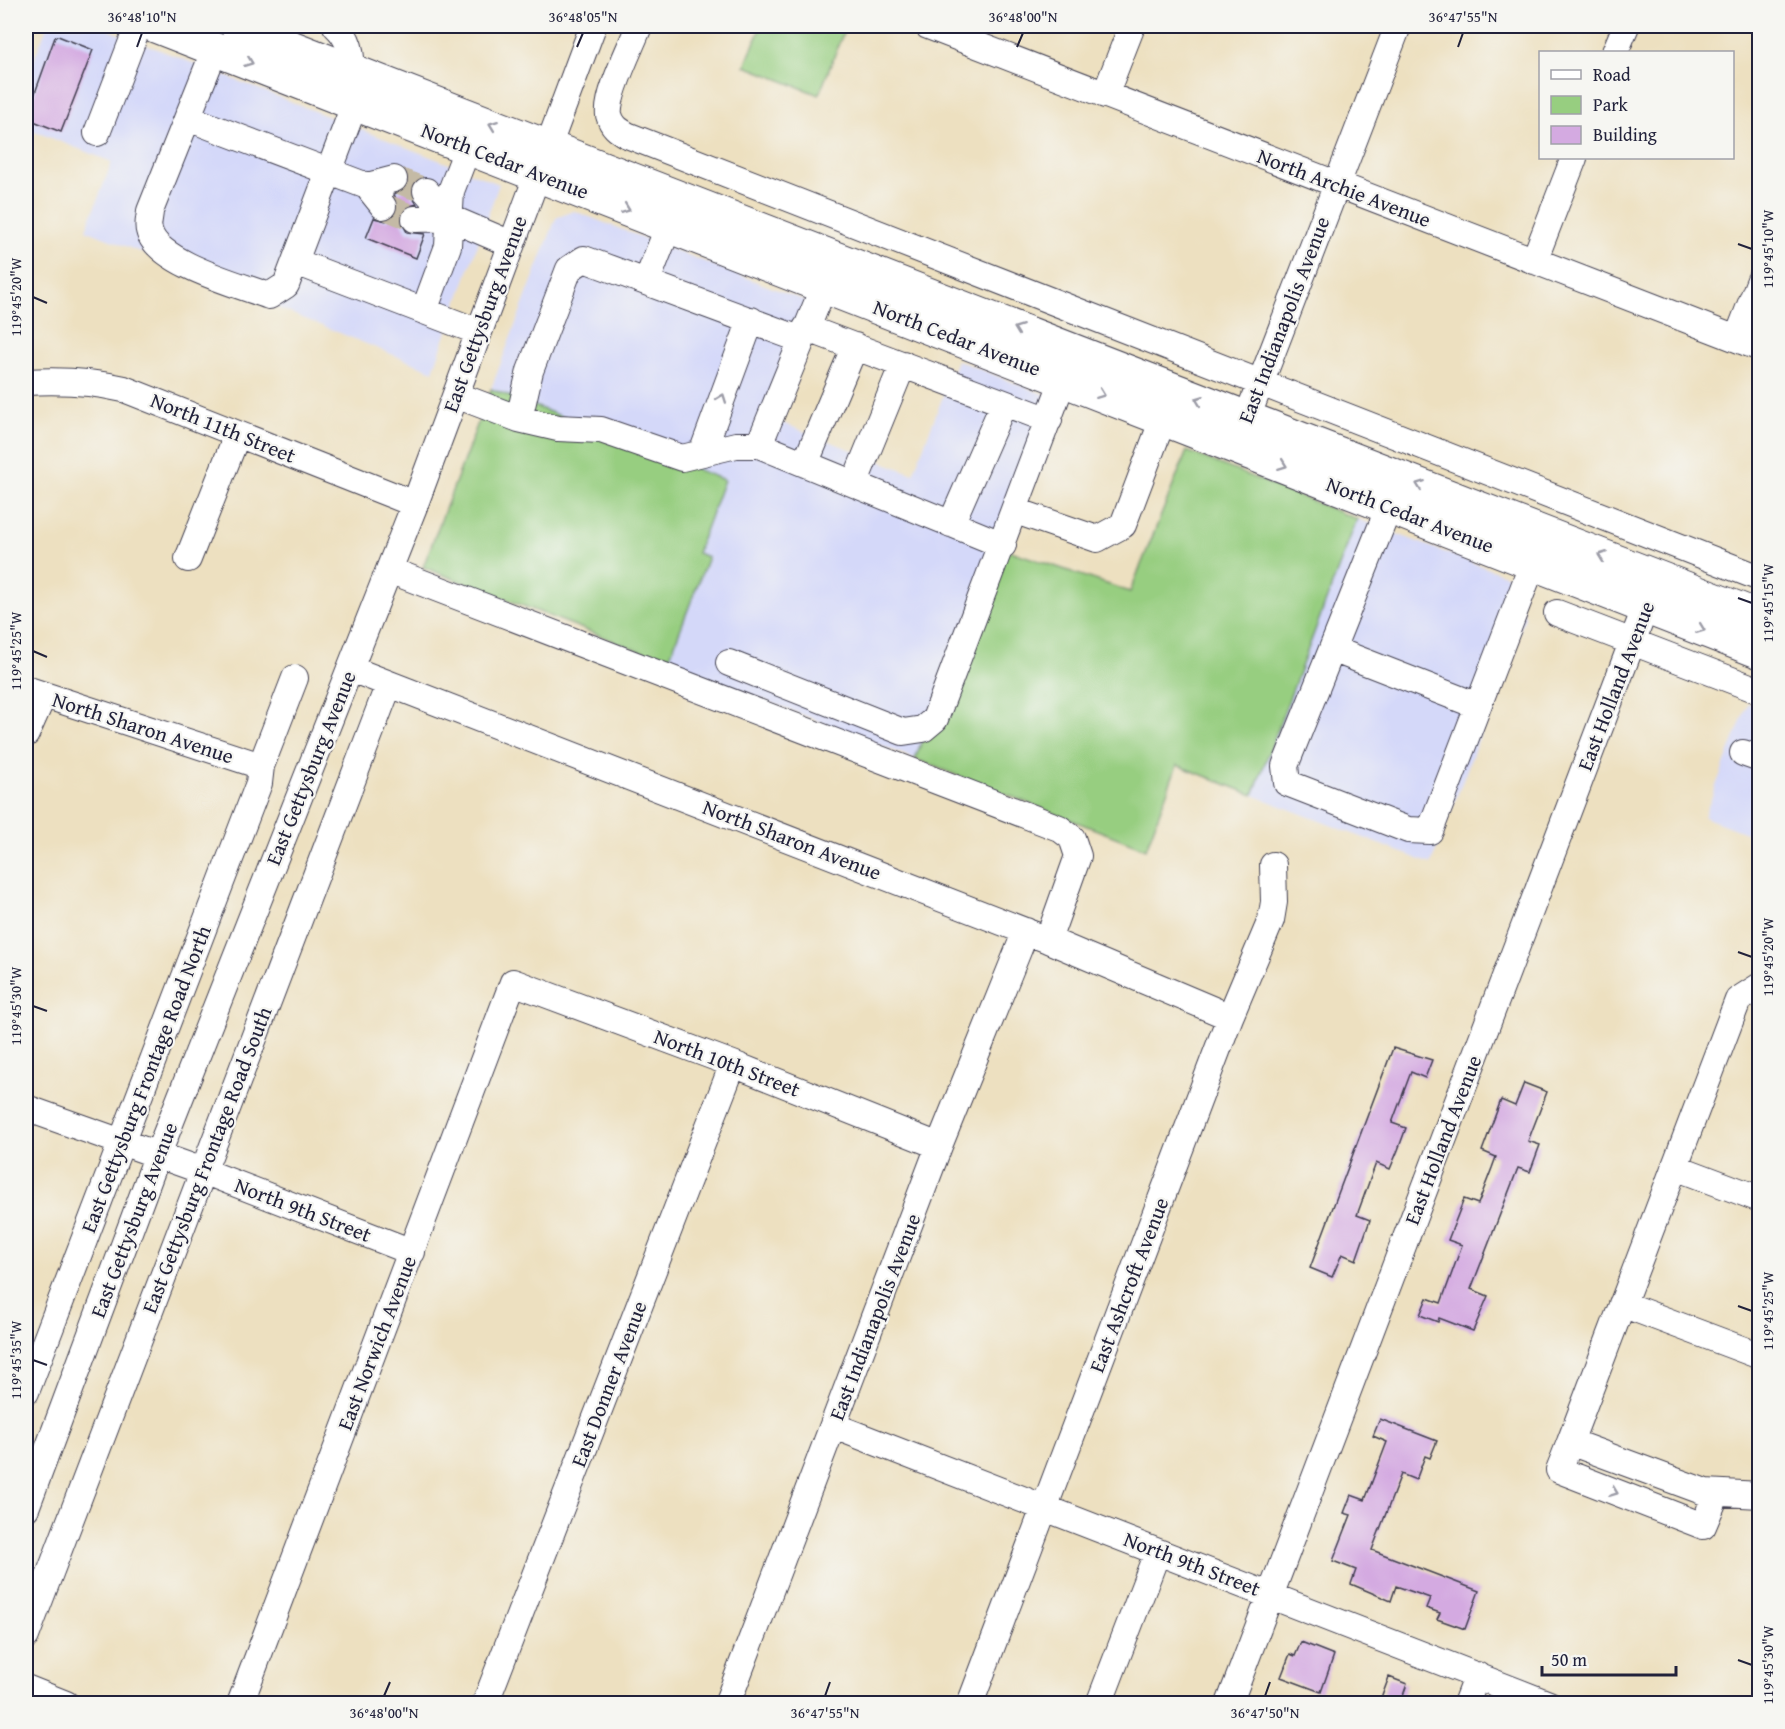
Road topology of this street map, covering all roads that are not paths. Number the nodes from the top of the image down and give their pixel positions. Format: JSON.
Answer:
{"nodes":[{"id":1,"x":138,"y":26,"type":"edge"},
{"id":2,"x":155,"y":26,"type":"edge"},
{"id":3,"x":237,"y":26,"type":"edge"},
{"id":4,"x":336,"y":26,"type":"edge"},
{"id":5,"x":593,"y":26,"type":"edge"},
{"id":6,"x":639,"y":26,"type":"edge"},
{"id":7,"x":928,"y":26,"type":"edge"},
{"id":8,"x":1132,"y":26,"type":"edge"},
{"id":9,"x":1398,"y":26,"type":"edge"},
{"id":10,"x":1626,"y":26,"type":"edge"},
{"id":11,"x":215,"y":49,"type":"junction"},
{"id":12,"x":1615,"y":51,"type":"edge"},
{"id":13,"x":352,"y":70,"type":"junction"},
{"id":14,"x":1105,"y":94,"type":"junction"},
{"id":15,"x":356,"y":104,"type":"junction"},
{"id":16,"x":188,"y":118,"type":"junction"},
{"id":17,"x":97,"y":133,"type":"dead end"},
{"id":18,"x":468,"y":147,"type":"junction"},
{"id":19,"x":1574,"y":159,"type":"edge"},
{"id":20,"x":542,"y":160,"type":"junction"},
{"id":21,"x":329,"y":172,"type":"junction"},
{"id":22,"x":1336,"y":185,"type":"junction"},
{"id":23,"x":383,"y":191,"type":"tunnel mouth"},
{"id":24,"x":421,"y":205,"type":"tunnel mouth"},
{"id":25,"x":450,"y":218,"type":"junction"},
{"id":26,"x":669,"y":225,"type":"junction"},
{"id":27,"x":511,"y":244,"type":"junction"},
{"id":28,"x":1534,"y":261,"type":"junction"},
{"id":29,"x":296,"y":262,"type":"junction"},
{"id":30,"x":1760,"y":280,"type":"edge"},
{"id":31,"x":646,"y":281,"type":"junction"},
{"id":32,"x":824,"y":286,"type":"junction"},
{"id":33,"x":932,"y":296,"type":"junction"},
{"id":34,"x":424,"y":311,"type":"junction"},
{"id":35,"x":751,"y":320,"type":"junction"},
{"id":36,"x":479,"y":332,"type":"junction"},
{"id":37,"x":804,"y":334,"type":"junction"},
{"id":38,"x":1748,"y":343,"type":"edge"},
{"id":39,"x":855,"y":346,"type":"junction"},
{"id":40,"x":903,"y":364,"type":"junction"},
{"id":41,"x":1064,"y":380,"type":"junction"},
{"id":42,"x":26,"y":382,"type":"edge"},
{"id":43,"x":1260,"y":383,"type":"junction"},
{"id":44,"x":456,"y":395,"type":"junction"},
{"id":45,"x":1004,"y":403,"type":"junction"},
{"id":46,"x":519,"y":419,"type":"junction"},
{"id":47,"x":1163,"y":419,"type":"junction"},
{"id":48,"x":1049,"y":420,"type":"junction"},
{"id":49,"x":1241,"y":433,"type":"junction"},
{"id":50,"x":237,"y":435,"type":"junction"},
{"id":51,"x":759,"y":445,"type":"junction"},
{"id":52,"x":702,"y":453,"type":"junction"},
{"id":53,"x":805,"y":464,"type":"junction"},
{"id":54,"x":854,"y":484,"type":"junction"},
{"id":55,"x":415,"y":504,"type":"junction"},
{"id":56,"x":1389,"y":507,"type":"junction"},
{"id":57,"x":1016,"y":511,"type":"junction"},
{"id":58,"x":951,"y":524,"type":"junction"},
{"id":59,"x":1003,"y":545,"type":"junction"},
{"id":60,"x":188,"y":559,"type":"dead end"},
{"id":61,"x":1533,"y":563,"type":"junction"},
{"id":62,"x":389,"y":570,"type":"junction"},
{"id":63,"x":1657,"y":577,"type":"junction"},
{"id":64,"x":1760,"y":578,"type":"edge"},
{"id":65,"x":1646,"y":608,"type":"junction"},
{"id":66,"x":1557,"y":613,"type":"dead end"},
{"id":67,"x":1760,"y":617,"type":"edge"},
{"id":68,"x":1633,"y":642,"type":"junction"},
{"id":69,"x":1332,"y":649,"type":"junction"},
{"id":70,"x":1760,"y":652,"type":"edge"},
{"id":71,"x":729,"y":663,"type":"dead end"},
{"id":72,"x":351,"y":669,"type":"junction"},
{"id":73,"x":295,"y":678,"type":"dead end"},
{"id":74,"x":389,"y":684,"type":"junction"},
{"id":75,"x":1760,"y":691,"type":"edge"},
{"id":76,"x":34,"y":692,"type":"edge"},
{"id":77,"x":1478,"y":706,"type":"junction"},
{"id":78,"x":26,"y":734,"type":"edge"},
{"id":79,"x":261,"y":766,"type":"junction"},
{"id":80,"x":1274,"y":865,"type":"dead end"},
{"id":81,"x":1037,"y":936,"type":"junction"},
{"id":82,"x":513,"y":982,"type":"joint"},
{"id":83,"x":1754,"y":995,"type":"edge"},
{"id":84,"x":1230,"y":1017,"type":"junction"},
{"id":85,"x":733,"y":1064,"type":"junction"},
{"id":86,"x":26,"y":1108,"type":"edge"},
{"id":87,"x":121,"y":1141,"type":"junction"},
{"id":88,"x":939,"y":1146,"type":"junction"},
{"id":89,"x":158,"y":1154,"type":"junction"},
{"id":90,"x":1675,"y":1167,"type":"junction"},
{"id":91,"x":203,"y":1171,"type":"junction"},
{"id":92,"x":1760,"y":1199,"type":"edge"},
{"id":93,"x":412,"y":1252,"type":"junction"},
{"id":94,"x":1622,"y":1304,"type":"junction"},
{"id":95,"x":1760,"y":1356,"type":"edge"},
{"id":96,"x":26,"y":1392,"type":"edge"},
{"id":97,"x":834,"y":1426,"type":"junction"},
{"id":98,"x":1570,"y":1442,"type":"junction"},
{"id":99,"x":1717,"y":1493,"type":"junction"},
{"id":100,"x":1760,"y":1495,"type":"edge"},
{"id":101,"x":1045,"y":1506,"type":"junction"},
{"id":102,"x":26,"y":1508,"type":"edge"},
{"id":103,"x":1157,"y":1552,"type":"junction"},
{"id":104,"x":1270,"y":1594,"type":"junction"},
{"id":105,"x":26,"y":1636,"type":"edge"},
{"id":106,"x":1477,"y":1676,"type":"junction"},
{"id":107,"x":26,"y":1688,"type":"edge"},
{"id":108,"x":66,"y":1704,"type":"edge"},
{"id":109,"x":240,"y":1704,"type":"edge"},
{"id":110,"x":485,"y":1704,"type":"edge"},
{"id":111,"x":727,"y":1704,"type":"edge"},
{"id":112,"x":970,"y":1704,"type":"edge"},
{"id":113,"x":1099,"y":1704,"type":"edge"},
{"id":114,"x":1229,"y":1704,"type":"edge"},
{"id":115,"x":1466,"y":1704,"type":"edge"},
{"id":116,"x":1549,"y":1704,"type":"edge"}],
"edges":[{"from":1,"to":17,"type":"street"},
{"from":2,"to":11,"type":"main road","name":"North Cedar Avenue"},
{"from":3,"to":13,"type":"main road","name":"North Cedar Avenue"},
{"from":4,"to":13,"type":"street"},
{"from":5,"to":20,"type":"street","name":"East Gettysburg Avenue"},
{"from":6,"to":43,"type":"street"},
{"from":7,"to":14,"type":"street","name":"North Archie Avenue"},
{"from":8,"to":14,"type":"street"},
{"from":9,"to":22,"type":"street","name":"East Indianapolis Avenue"},
{"from":10,"to":12,"type":"street"},
{"from":11,"to":15,"type":"main road","name":"North Cedar Avenue","one_way":true},
{"from":11,"to":16,"type":"street"},
{"from":20,"to":13,"type":"main road","name":"North Cedar Avenue","one_way":true},
{"from":14,"to":22,"type":"street","name":"North Archie Avenue"},
{"from":15,"to":18,"type":"main road","name":"North Cedar Avenue"},
{"from":15,"to":21,"type":"street"},
{"from":16,"to":21,"type":"street"},
{"from":16,"to":29,"type":"street"},
{"from":18,"to":20,"type":"main road","name":"North Cedar Avenue"},
{"from":18,"to":25,"type":"street"},
{"from":19,"to":28,"type":"street"},
{"from":20,"to":26,"type":"main road","name":"North Cedar Avenue","one_way":true},
{"from":20,"to":27,"type":"street","name":"East Gettysburg Avenue"},
{"from":20,"to":33,"type":"main road","name":"North Cedar Avenue"},
{"from":21,"to":23,"type":"street"},
{"from":21,"to":29,"type":"street"},
{"from":22,"to":28,"type":"street","name":"North Archie Avenue"},
{"from":22,"to":43,"type":"street","name":"East Indianapolis Avenue"},
{"from":24,"to":25,"type":"street"},
{"from":25,"to":27,"type":"street"},
{"from":25,"to":34,"type":"street"},
{"from":26,"to":31,"type":"street"},
{"from":26,"to":32,"type":"main road","name":"North Cedar Avenue"},
{"from":27,"to":36,"type":"street","name":"East Gettysburg Avenue"},
{"from":28,"to":38,"type":"street","name":"North Archie Avenue"},
{"from":29,"to":34,"type":"street"},
{"from":30,"to":38,"type":"street"},
{"from":31,"to":35,"type":"street"},
{"from":31,"to":46,"type":"street"},
{"from":32,"to":33,"type":"main road"},
{"from":32,"to":37,"type":"street"},
{"from":32,"to":41,"type":"main road","name":"North Cedar Avenue"},
{"from":49,"to":33,"type":"main road","name":"North Cedar Avenue","one_way":true},
{"from":34,"to":36,"type":"street"},
{"from":35,"to":37,"type":"street"},
{"from":52,"to":35,"type":"street","one_way":true},
{"from":36,"to":44,"type":"street","name":"East Gettysburg Avenue"},
{"from":37,"to":39,"type":"street"},
{"from":37,"to":51,"type":"street"},
{"from":39,"to":40,"type":"street"},
{"from":39,"to":53,"type":"street"},
{"from":40,"to":45,"type":"street"},
{"from":40,"to":54,"type":"street"},
{"from":41,"to":47,"type":"main road","name":"North Cedar Avenue","one_way":true},
{"from":41,"to":48,"type":"street"},
{"from":42,"to":50,"type":"street","name":"North 11th Street"},
{"from":43,"to":49,"type":"street","name":"East Indianapolis Avenue"},
{"from":43,"to":64,"type":"street"},
{"from":44,"to":46,"type":"street"},
{"from":44,"to":55,"type":"street","name":"East Gettysburg Avenue"},
{"from":45,"to":48,"type":"street"},
{"from":45,"to":58,"type":"street"},
{"from":46,"to":52,"type":"street"},
{"from":47,"to":49,"type":"main road","name":"North Cedar Avenue"},
{"from":47,"to":57,"type":"street"},
{"from":48,"to":57,"type":"street"},
{"from":49,"to":56,"type":"main road","name":"North Cedar Avenue","one_way":true},
{"from":63,"to":49,"type":"main road","name":"North Cedar Avenue","one_way":true},
{"from":50,"to":55,"type":"street","name":"North 11th Street"},
{"from":50,"to":60,"type":"street"},
{"from":51,"to":52,"type":"street"},
{"from":51,"to":53,"type":"street"},
{"from":53,"to":54,"type":"street"},
{"from":54,"to":58,"type":"street"},
{"from":55,"to":62,"type":"street","name":"East Gettysburg Avenue"},
{"from":56,"to":61,"type":"main road","name":"North Cedar Avenue"},
{"from":56,"to":69,"type":"street"},
{"from":57,"to":59,"type":"street"},
{"from":58,"to":59,"type":"street"},
{"from":59,"to":71,"type":"street"},
{"from":61,"to":65,"type":"main road","name":"North Cedar Avenue"},
{"from":61,"to":77,"type":"street"},
{"from":62,"to":72,"type":"street","name":"East Gettysburg Avenue"},
{"from":62,"to":81,"type":"street","name":"East Indianapolis Avenue"},
{"from":63,"to":65,"type":"street","name":"East Holland Avenue"},
{"from":63,"to":67,"type":"main road","name":"North Cedar Avenue"},
{"from":65,"to":68,"type":"street","name":"East Holland Avenue"},
{"from":65,"to":70,"type":"main road","name":"North Cedar Avenue","one_way":true},
{"from":66,"to":68,"type":"street"},
{"from":68,"to":75,"type":"street"},
{"from":68,"to":104,"type":"street","name":"East Holland Avenue"},
{"from":69,"to":77,"type":"street"},
{"from":69,"to":77,"type":"street"},
{"from":72,"to":74,"type":"street","name":"North Sharon Avenue"},
{"from":72,"to":89,"type":"street","name":"East Gettysburg Avenue"},
{"from":73,"to":79,"type":"street","name":"East Gettysburg Frontage Road North"},
{"from":74,"to":81,"type":"street","name":"North Sharon Avenue"},
{"from":74,"to":91,"type":"street","name":"East Gettysburg Frontage Road South"},
{"from":76,"to":78,"type":"street"},
{"from":76,"to":79,"type":"street","name":"North Sharon Avenue"},
{"from":79,"to":87,"type":"street","name":"East Gettysburg Frontage Road North"},
{"from":80,"to":84,"type":"street","name":"East Ashcroft Avenue"},
{"from":81,"to":84,"type":"street","name":"North Sharon Avenue"},
{"from":81,"to":88,"type":"street","name":"East Indianapolis Avenue"},
{"from":82,"to":85,"type":"street","name":"North 10th Street"},
{"from":82,"to":93,"type":"street","name":"East Norwich Avenue"},
{"from":83,"to":90,"type":"street"},
{"from":84,"to":101,"type":"street","name":"East Ashcroft Avenue"},
{"from":85,"to":88,"type":"street","name":"North 10th Street"},
{"from":85,"to":110,"type":"street","name":"East Donner Avenue"},
{"from":86,"to":87,"type":"street","name":"North 9th Street"},
{"from":87,"to":89,"type":"street","name":"North 9th Street"},
{"from":87,"to":96,"type":"street","name":"East Gettysburg Frontage Road North"},
{"from":88,"to":97,"type":"street","name":"East Indianapolis Avenue"},
{"from":89,"to":91,"type":"street","name":"North 9th Street"},
{"from":89,"to":102,"type":"street","name":"East Gettysburg Avenue"},
{"from":90,"to":92,"type":"street"},
{"from":90,"to":94,"type":"street"},
{"from":91,"to":93,"type":"street","name":"North 9th Street"},
{"from":91,"to":105,"type":"street","name":"East Gettysburg Frontage Road South"},
{"from":93,"to":109,"type":"street","name":"East Norwich Avenue"},
{"from":94,"to":95,"type":"street"},
{"from":94,"to":98,"type":"street"},
{"from":97,"to":101,"type":"street","name":"North 9th Street"},
{"from":97,"to":111,"type":"street","name":"East Indianapolis Avenue"},
{"from":98,"to":99,"type":"street"},
{"from":98,"to":99,"type":"street","one_way":true},
{"from":99,"to":100,"type":"street"},
{"from":101,"to":103,"type":"street","name":"North 9th Street"},
{"from":101,"to":112,"type":"street","name":"East Ashcroft Avenue"},
{"from":103,"to":104,"type":"street","name":"North 9th Street"},
{"from":103,"to":113,"type":"street"},
{"from":104,"to":106,"type":"street","name":"North 9th Street"},
{"from":104,"to":114,"type":"street","name":"East Holland Avenue"},
{"from":106,"to":115,"type":"street"},
{"from":106,"to":116,"type":"street","name":"North 9th Street"},
{"from":107,"to":108,"type":"street"}]}
